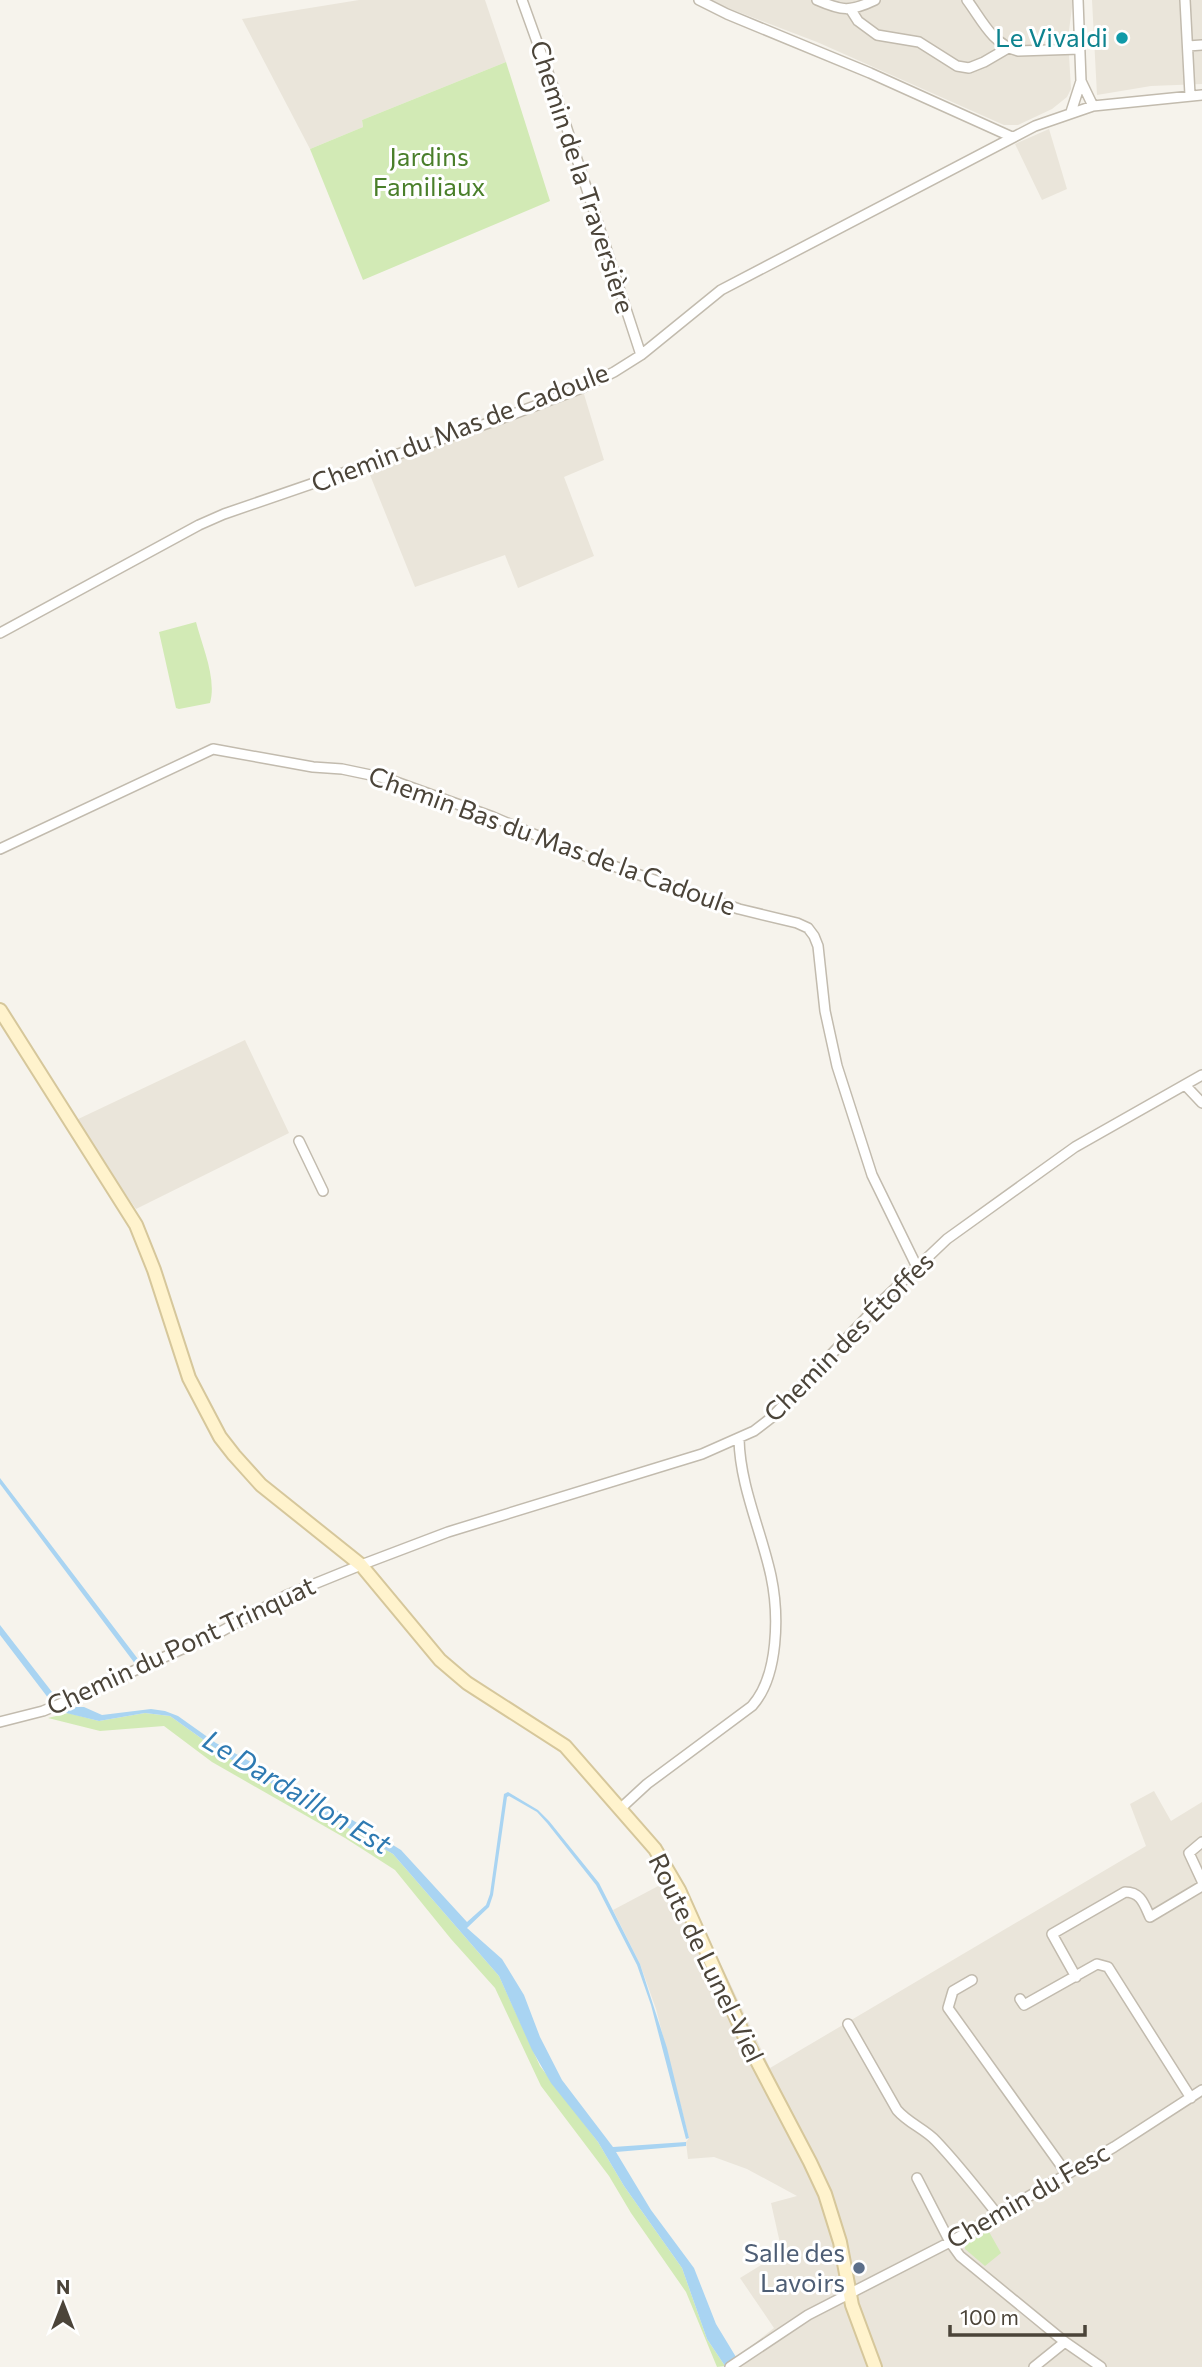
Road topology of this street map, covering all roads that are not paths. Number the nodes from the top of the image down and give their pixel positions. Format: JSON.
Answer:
{"nodes":[{"id":1,"x":522,"y":0,"type":"edge"},
{"id":2,"x":699,"y":0,"type":"edge"},
{"id":3,"x":817,"y":0,"type":"edge"},
{"id":4,"x":875,"y":0,"type":"edge"},
{"id":5,"x":967,"y":0,"type":"edge"},
{"id":6,"x":1078,"y":0,"type":"edge"},
{"id":7,"x":1185,"y":0,"type":"edge"},
{"id":8,"x":851,"y":10,"type":"junction"},
{"id":9,"x":1202,"y":45,"type":"edge"},
{"id":10,"x":1188,"y":46,"type":"junction"},
{"id":11,"x":1008,"y":48,"type":"junction"},
{"id":12,"x":1080,"y":49,"type":"junction"},
{"id":13,"x":1081,"y":81,"type":"junction"},
{"id":14,"x":1190,"y":95,"type":"junction"},
{"id":15,"x":1202,"y":95,"type":"edge"},
{"id":16,"x":1093,"y":106,"type":"junction"},
{"id":17,"x":1071,"y":112,"type":"junction"},
{"id":18,"x":1012,"y":137,"type":"junction"},
{"id":19,"x":640,"y":355,"type":"junction"},
{"id":20,"x":0,"y":633,"type":"edge"},
{"id":21,"x":0,"y":849,"type":"edge"},
{"id":22,"x":0,"y":1010,"type":"edge"},
{"id":23,"x":1202,"y":1075,"type":"edge"},
{"id":24,"x":1185,"y":1085,"type":"junction"},
{"id":25,"x":1202,"y":1103,"type":"edge"},
{"id":26,"x":299,"y":1141,"type":"dead end"},
{"id":27,"x":323,"y":1191,"type":"dead end"},
{"id":28,"x":917,"y":1267,"type":"junction"},
{"id":29,"x":739,"y":1439,"type":"junction"},
{"id":30,"x":361,"y":1565,"type":"junction"},
{"id":31,"x":0,"y":1722,"type":"edge"},
{"id":32,"x":621,"y":1808,"type":"junction"},
{"id":33,"x":1202,"y":1842,"type":"edge"},
{"id":34,"x":1202,"y":1881,"type":"edge"},
{"id":35,"x":1202,"y":1886,"type":"edge"},
{"id":36,"x":1076,"y":1977,"type":"junction"},
{"id":37,"x":972,"y":1980,"type":"dead end"},
{"id":38,"x":1020,"y":1998,"type":"dead end"},
{"id":39,"x":848,"y":2024,"type":"dead end"},
{"id":40,"x":1202,"y":2090,"type":"edge"},
{"id":41,"x":1191,"y":2098,"type":"junction"},
{"id":42,"x":1067,"y":2174,"type":"junction"},
{"id":43,"x":917,"y":2178,"type":"dead end"},
{"id":44,"x":998,"y":2215,"type":"junction"},
{"id":45,"x":950,"y":2242,"type":"junction"},
{"id":46,"x":849,"y":2294,"type":"junction"},
{"id":47,"x":1065,"y":2342,"type":"junction"},
{"id":48,"x":730,"y":2367,"type":"edge"},
{"id":49,"x":875,"y":2367,"type":"edge"},
{"id":50,"x":1034,"y":2367,"type":"edge"},
{"id":51,"x":1101,"y":2367,"type":"edge"}],
"edges":[{"from":1,"to":19,"type":"street","name":"Chemin de la Traversière"},
{"from":2,"to":18,"type":"street"},
{"from":3,"to":8,"type":"street"},
{"from":4,"to":8,"type":"street"},
{"from":5,"to":11,"type":"street"},
{"from":6,"to":12,"type":"street"},
{"from":7,"to":10,"type":"street"},
{"from":8,"to":11,"type":"street"},
{"from":9,"to":10,"type":"street"},
{"from":10,"to":14,"type":"street"},
{"from":11,"to":12,"type":"street"},
{"from":12,"to":13,"type":"street"},
{"from":13,"to":16,"type":"street"},
{"from":13,"to":17,"type":"street"},
{"from":14,"to":15,"type":"street","name":"Chemin du Mas de Cadoule"},
{"from":14,"to":16,"type":"street","name":"Chemin du Mas de Cadoule"},
{"from":16,"to":17,"type":"street","name":"Chemin du Mas de Cadoule"},
{"from":17,"to":18,"type":"street","name":"Chemin du Mas de Cadoule"},
{"from":18,"to":19,"type":"street","name":"Chemin du Mas de Cadoule"},
{"from":19,"to":20,"type":"street","name":"Chemin du Mas de Cadoule"},
{"from":21,"to":28,"type":"street","name":"Chemin Bas du Mas de la Cadoule"},
{"from":22,"to":30,"type":"street","name":"Route de Lunel-Viel"},
{"from":23,"to":24,"type":"street","name":"Chemin des Étoffes"},
{"from":24,"to":25,"type":"street"},
{"from":24,"to":28,"type":"street","name":"Chemin des Étoffes"},
{"from":26,"to":27,"type":"street"},
{"from":28,"to":29,"type":"street","name":"Chemin des Étoffes"},
{"from":29,"to":30,"type":"street","name":"Chemin des Étoffes"},
{"from":29,"to":32,"type":"street"},
{"from":30,"to":31,"type":"street","name":"Chemin du Pont Trinquat"},
{"from":30,"to":32,"type":"street","name":"Route de Lunel-Viel"},
{"from":32,"to":46,"type":"street","name":"Route de Lunel-Viel"},
{"from":33,"to":34,"type":"street"},
{"from":35,"to":36,"type":"street"},
{"from":36,"to":38,"type":"street"},
{"from":36,"to":41,"type":"street"},
{"from":37,"to":42,"type":"street"},
{"from":39,"to":44,"type":"street"},
{"from":40,"to":41,"type":"street","name":"Chemin du Fesc"},
{"from":41,"to":42,"type":"street","name":"Chemin du Fesc"},
{"from":42,"to":44,"type":"street","name":"Chemin du Fesc"},
{"from":43,"to":45,"type":"street"},
{"from":44,"to":45,"type":"street","name":"Chemin du Fesc"},
{"from":45,"to":46,"type":"street","name":"Chemin du Fesc"},
{"from":45,"to":47,"type":"street"},
{"from":46,"to":48,"type":"street","name":"Chemin du Fesc"},
{"from":46,"to":49,"type":"street","name":"Route de Lunel-Viel"},
{"from":47,"to":50,"type":"street"},
{"from":47,"to":51,"type":"street"}]}
